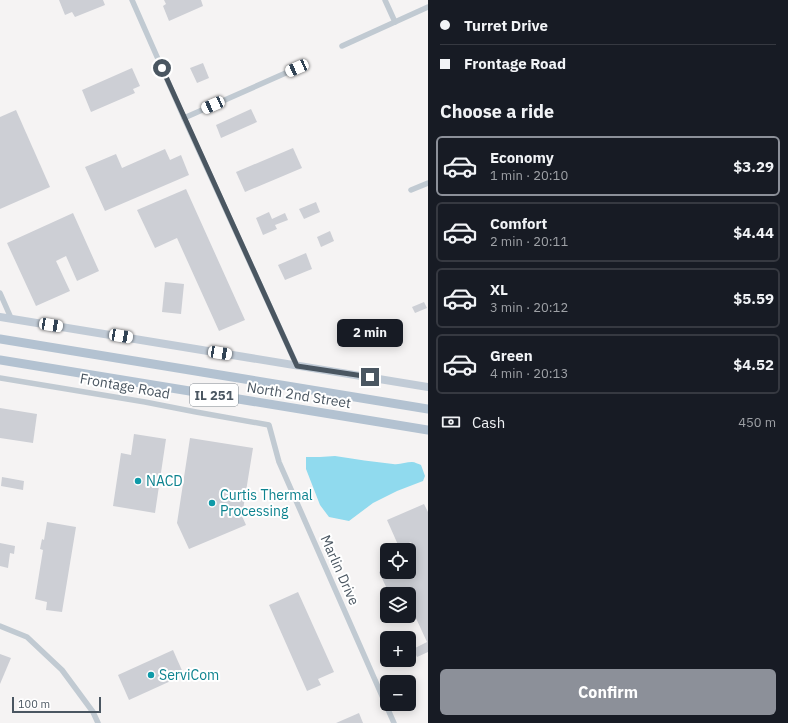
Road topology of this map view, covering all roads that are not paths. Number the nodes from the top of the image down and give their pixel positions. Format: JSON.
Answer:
{"nodes":[{"id":1,"x":132,"y":0,"type":"edge"},
{"id":2,"x":385,"y":0,"type":"edge"},
{"id":3,"x":428,"y":8,"type":"edge"},
{"id":4,"x":395,"y":22,"type":"junction"},
{"id":5,"x":342,"y":46,"type":"dead end"},
{"id":6,"x":297,"y":68,"type":"dead end"},
{"id":7,"x":184,"y":118,"type":"junction"},
{"id":8,"x":428,"y":183,"type":"edge"},
{"id":9,"x":411,"y":190,"type":"dead end"},
{"id":10,"x":0,"y":293,"type":"edge"},
{"id":11,"x":0,"y":317,"type":"edge"},
{"id":12,"x":11,"y":318,"type":"junction"},
{"id":13,"x":0,"y":339,"type":"edge"},
{"id":14,"x":0,"y":360,"type":"edge"},
{"id":15,"x":297,"y":366,"type":"junction"},
{"id":16,"x":0,"y":378,"type":"edge"},
{"id":17,"x":428,"y":386,"type":"edge"},
{"id":18,"x":428,"y":409,"type":"edge"},
{"id":19,"x":269,"y":425,"type":"joint"},
{"id":20,"x":428,"y":430,"type":"edge"},
{"id":21,"x":0,"y":626,"type":"edge"},
{"id":22,"x":98,"y":723,"type":"edge"},
{"id":23,"x":394,"y":723,"type":"edge"}],
"edges":[{"from":1,"to":7,"type":"street"},
{"from":2,"to":4,"type":"street"},
{"from":3,"to":4,"type":"street"},
{"from":4,"to":5,"type":"street"},
{"from":6,"to":7,"type":"street"},
{"from":7,"to":15,"type":"street"},
{"from":8,"to":9,"type":"street"},
{"from":10,"to":12,"type":"street"},
{"from":11,"to":12,"type":"street"},
{"from":12,"to":15,"type":"street"},
{"from":13,"to":18,"type":"main road","name":"North 2nd Street","number":"IL 251"},
{"from":14,"to":20,"type":"main road","name":"North 2nd Street","number":"IL 251"},
{"from":15,"to":17,"type":"street"},
{"from":16,"to":19,"type":"street","name":"Frontage Road"},
{"from":19,"to":23,"type":"street","name":"Marlin Drive"},
{"from":21,"to":22,"type":"street"}]}
